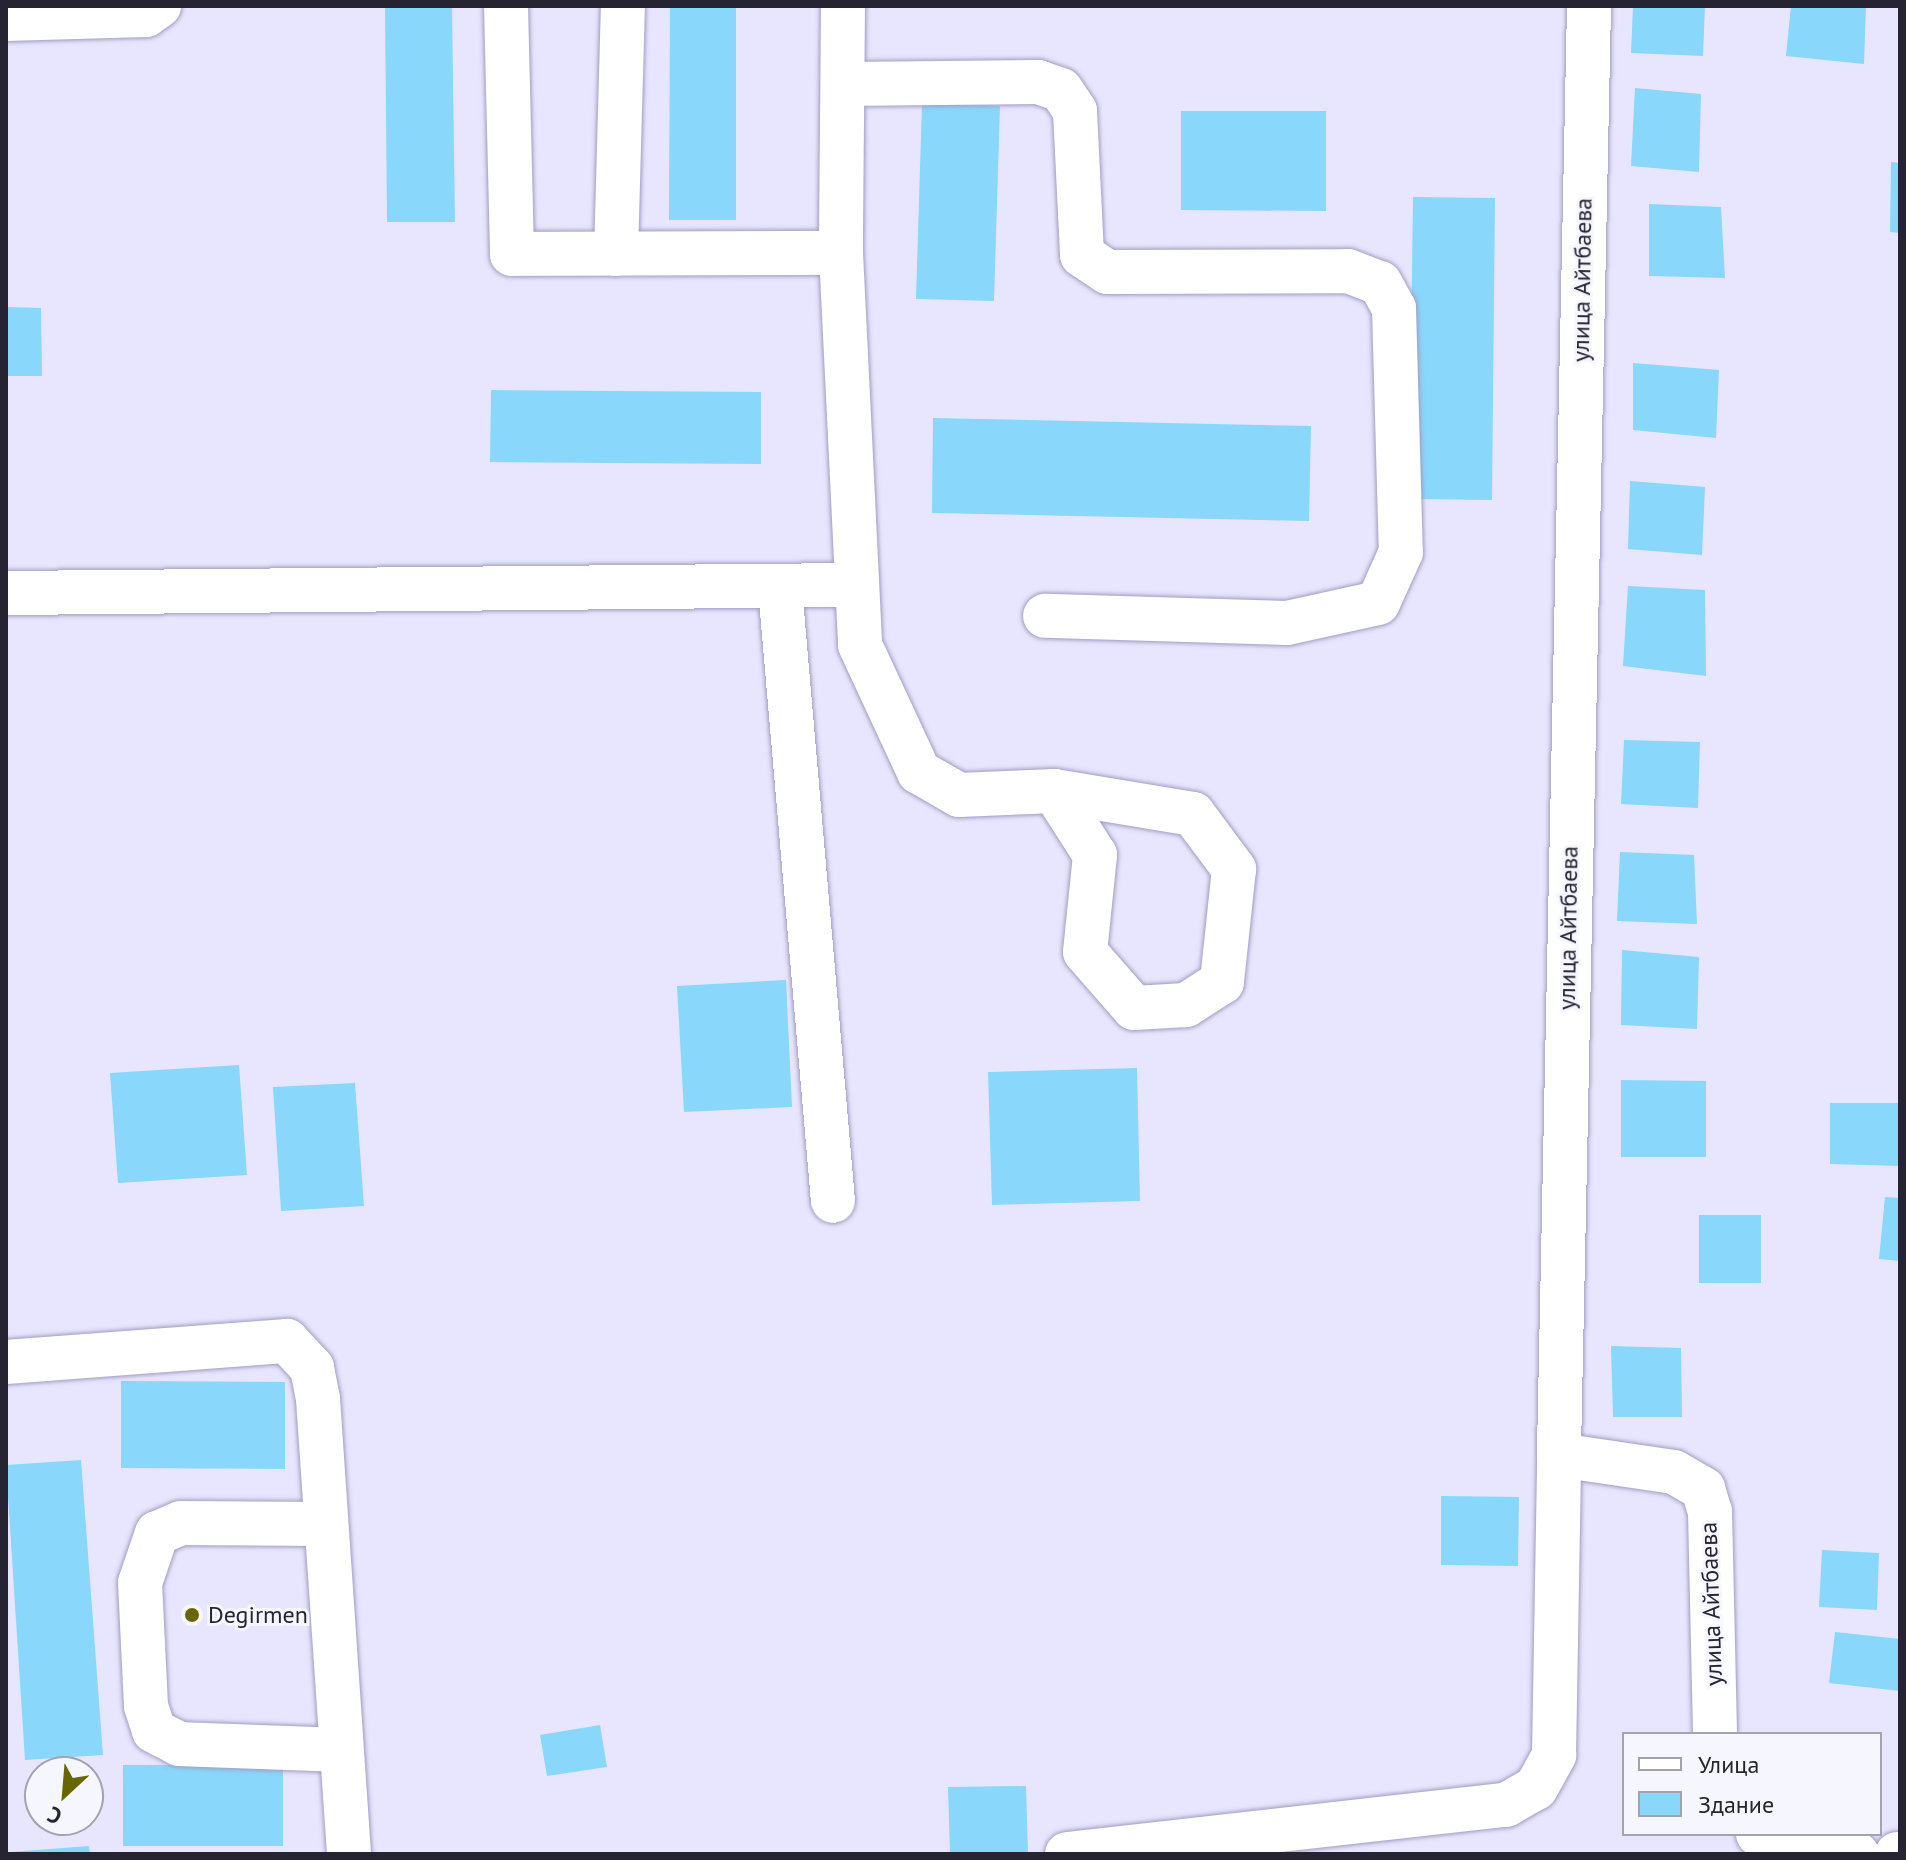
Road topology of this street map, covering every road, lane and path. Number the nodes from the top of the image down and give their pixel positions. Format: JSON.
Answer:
{"nodes":[{"id":1,"x":159,"y":6,"type":"edge"},
{"id":2,"x":506,"y":6,"type":"edge"},
{"id":3,"x":623,"y":6,"type":"edge"},
{"id":4,"x":843,"y":6,"type":"edge"},
{"id":5,"x":1589,"y":6,"type":"edge"},
{"id":6,"x":6,"y":19,"type":"edge"},
{"id":7,"x":843,"y":84,"type":"junction"},
{"id":8,"x":841,"y":253,"type":"junction"},
{"id":9,"x":616,"y":254,"type":"junction"},
{"id":10,"x":856,"y":585,"type":"junction"},
{"id":11,"x":780,"y":588,"type":"junction"},
{"id":12,"x":6,"y":593,"type":"edge"},
{"id":13,"x":1045,"y":616,"type":"dead end"},
{"id":14,"x":1054,"y":791,"type":"junction"},
{"id":15,"x":833,"y":1201,"type":"dead end"},
{"id":16,"x":6,"y":1362,"type":"edge"},
{"id":17,"x":1559,"y":1455,"type":"junction"},
{"id":18,"x":324,"y":1524,"type":"junction"},
{"id":19,"x":1715,"y":1732,"type":"edge"},
{"id":20,"x":341,"y":1750,"type":"junction"},
{"id":21,"x":1768,"y":1836,"type":"edge"},
{"id":22,"x":349,"y":1854,"type":"edge"},
{"id":23,"x":1067,"y":1854,"type":"edge"},
{"id":24,"x":1857,"y":1854,"type":"edge"}],
"edges":[{"from":1,"to":6,"type":"street"},
{"from":2,"to":9,"type":"street"},
{"from":3,"to":9,"type":"street"},
{"from":4,"to":7,"type":"street"},
{"from":5,"to":17,"type":"street","name":"улица Айтбаева"},
{"from":7,"to":8,"type":"street"},
{"from":7,"to":13,"type":"street"},
{"from":8,"to":9,"type":"street"},
{"from":8,"to":10,"type":"street"},
{"from":10,"to":11,"type":"street"},
{"from":10,"to":14,"type":"street"},
{"from":11,"to":12,"type":"street"},
{"from":11,"to":15,"type":"street"},
{"from":14,"to":14,"type":"street"},
{"from":16,"to":18,"type":"street"},
{"from":17,"to":19,"type":"street","name":"улица Айтбаева"},
{"from":17,"to":23,"type":"street"},
{"from":18,"to":20,"type":"street"},
{"from":18,"to":20,"type":"street"},
{"from":20,"to":22,"type":"street"},
{"from":21,"to":24,"type":"street"}]}
